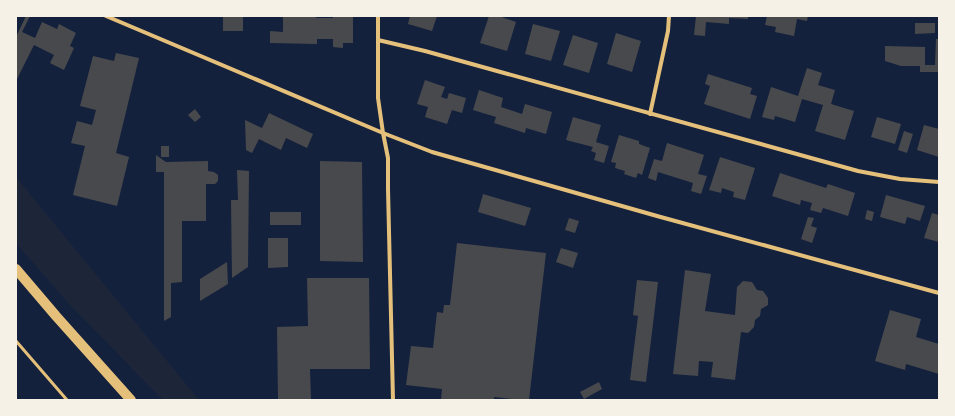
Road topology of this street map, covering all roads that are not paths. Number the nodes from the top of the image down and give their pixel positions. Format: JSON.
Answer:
{"nodes":[{"id":1,"x":106,"y":16,"type":"edge"},
{"id":2,"x":378,"y":16,"type":"edge"},
{"id":3,"x":669,"y":16,"type":"edge"},
{"id":4,"x":378,"y":40,"type":"junction"},
{"id":5,"x":650,"y":114,"type":"junction"},
{"id":6,"x":383,"y":133,"type":"junction"},
{"id":7,"x":939,"y":182,"type":"edge"},
{"id":8,"x":16,"y":269,"type":"edge"},
{"id":9,"x":939,"y":293,"type":"edge"},
{"id":10,"x":16,"y":341,"type":"edge"},
{"id":11,"x":68,"y":400,"type":"edge"},
{"id":12,"x":131,"y":400,"type":"edge"},
{"id":13,"x":393,"y":400,"type":"edge"}],
"edges":[{"from":1,"to":6,"type":"street"},
{"from":2,"to":4,"type":"street"},
{"from":3,"to":5,"type":"street"},
{"from":4,"to":5,"type":"street"},
{"from":4,"to":6,"type":"street"},
{"from":5,"to":7,"type":"street"},
{"from":6,"to":9,"type":"street"},
{"from":6,"to":13,"type":"street"},
{"from":8,"to":12,"type":"main road"},
{"from":10,"to":11,"type":"lane"}]}
